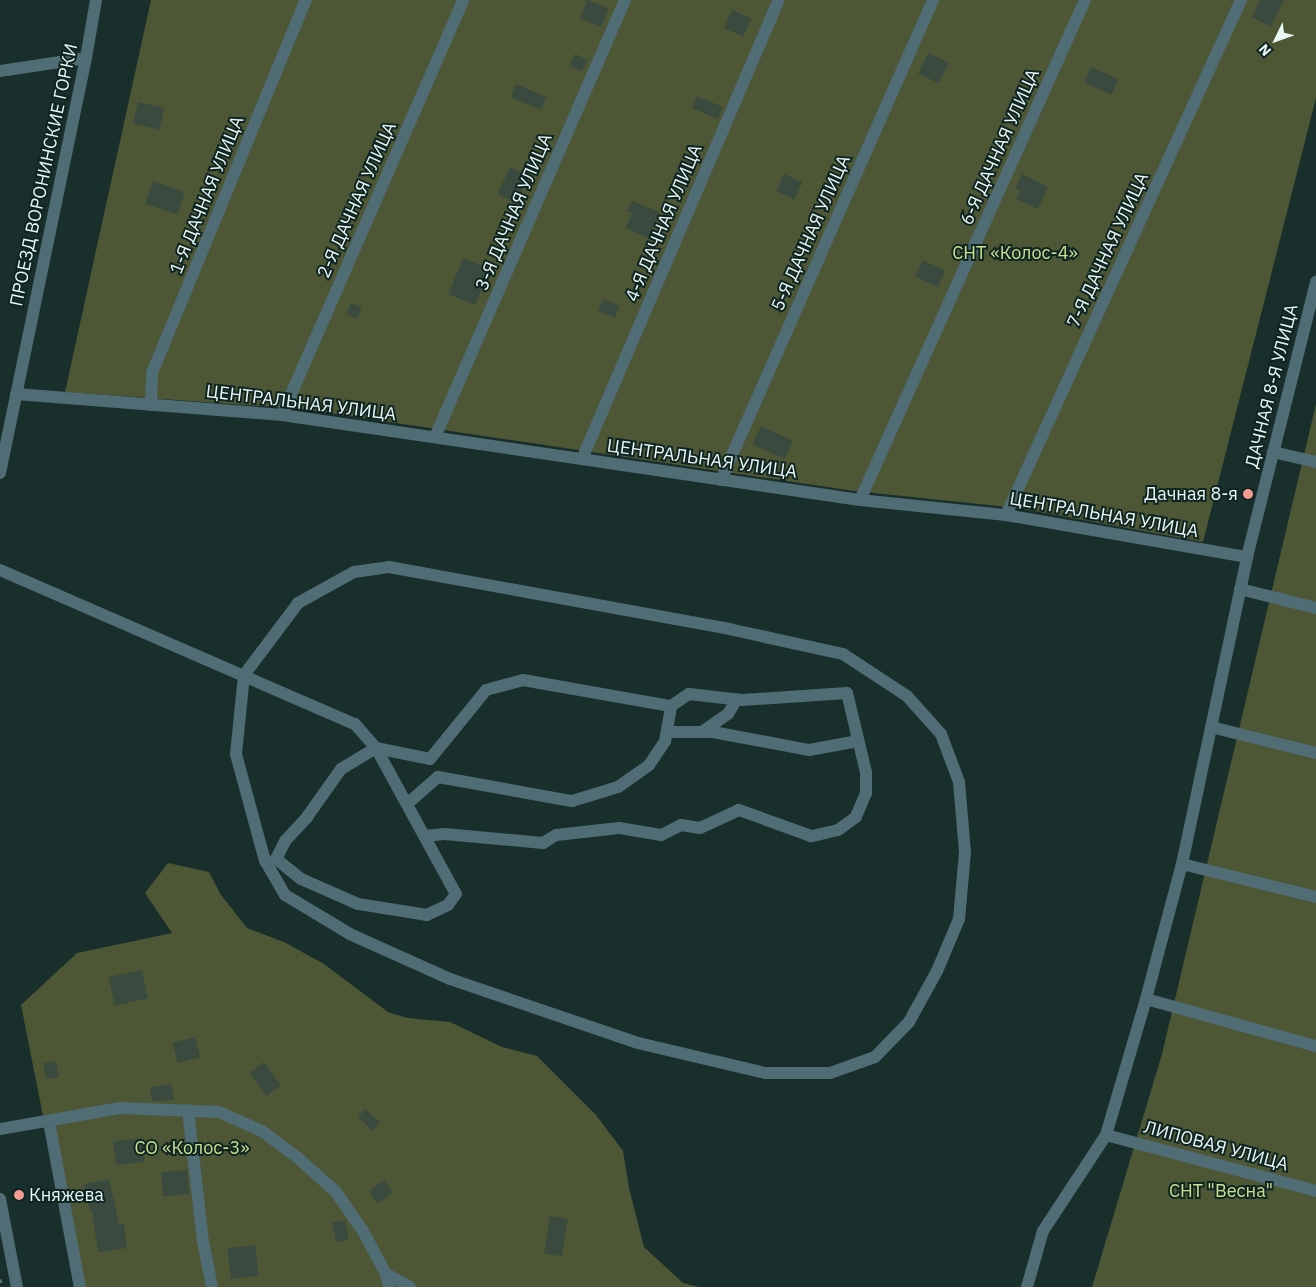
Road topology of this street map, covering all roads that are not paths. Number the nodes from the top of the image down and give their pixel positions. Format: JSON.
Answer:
{"nodes":[{"id":1,"x":96,"y":0,"type":"edge"},
{"id":2,"x":306,"y":0,"type":"edge"},
{"id":3,"x":464,"y":0,"type":"edge"},
{"id":4,"x":625,"y":0,"type":"edge"},
{"id":5,"x":779,"y":0,"type":"edge"},
{"id":6,"x":933,"y":0,"type":"edge"},
{"id":7,"x":1085,"y":0,"type":"edge"},
{"id":8,"x":1242,"y":0,"type":"edge"},
{"id":9,"x":86,"y":58,"type":"junction"},
{"id":10,"x":0,"y":71,"type":"edge"},
{"id":11,"x":1316,"y":282,"type":"edge"},
{"id":12,"x":1312,"y":315,"type":"edge"},
{"id":13,"x":16,"y":394,"type":"junction"},
{"id":14,"x":151,"y":405,"type":"junction"},
{"id":15,"x":282,"y":415,"type":"junction"},
{"id":16,"x":435,"y":437,"type":"junction"},
{"id":17,"x":1273,"y":452,"type":"junction"},
{"id":18,"x":582,"y":459,"type":"junction"},
{"id":19,"x":1316,"y":462,"type":"edge"},
{"id":20,"x":0,"y":473,"type":"edge"},
{"id":21,"x":721,"y":480,"type":"junction"},
{"id":22,"x":860,"y":500,"type":"junction"},
{"id":23,"x":1006,"y":515,"type":"junction"},
{"id":24,"x":1247,"y":557,"type":"junction"},
{"id":25,"x":0,"y":570,"type":"edge"},
{"id":26,"x":1240,"y":589,"type":"junction"},
{"id":27,"x":1316,"y":608,"type":"edge"},
{"id":28,"x":244,"y":675,"type":"junction"},
{"id":29,"x":737,"y":699,"type":"junction"},
{"id":30,"x":671,"y":706,"type":"junction"},
{"id":31,"x":1211,"y":727,"type":"junction"},
{"id":32,"x":666,"y":732,"type":"junction"},
{"id":33,"x":702,"y":732,"type":"junction"},
{"id":34,"x":858,"y":741,"type":"junction"},
{"id":35,"x":376,"y":748,"type":"junction"},
{"id":36,"x":1316,"y":753,"type":"edge"},
{"id":37,"x":408,"y":804,"type":"junction"},
{"id":38,"x":425,"y":836,"type":"junction"},
{"id":39,"x":270,"y":860,"type":"junction"},
{"id":40,"x":1182,"y":864,"type":"junction"},
{"id":41,"x":1316,"y":897,"type":"edge"},
{"id":42,"x":1146,"y":999,"type":"junction"},
{"id":43,"x":1316,"y":1046,"type":"edge"},
{"id":44,"x":188,"y":1110,"type":"junction"},
{"id":45,"x":49,"y":1122,"type":"junction"},
{"id":46,"x":0,"y":1129,"type":"edge"},
{"id":47,"x":1106,"y":1135,"type":"junction"},
{"id":48,"x":1316,"y":1191,"type":"edge"},
{"id":49,"x":0,"y":1199,"type":"edge"},
{"id":50,"x":386,"y":1274,"type":"junction"},
{"id":51,"x":18,"y":1287,"type":"edge"},
{"id":52,"x":80,"y":1287,"type":"edge"},
{"id":53,"x":212,"y":1287,"type":"edge"},
{"id":54,"x":389,"y":1287,"type":"edge"},
{"id":55,"x":410,"y":1287,"type":"edge"},
{"id":56,"x":1026,"y":1287,"type":"edge"}],
"edges":[{"from":1,"to":9,"type":"street","name":"ПРОЕЗД ВОРОНИНСКИЕ ГОРКИ"},
{"from":2,"to":14,"type":"street","name":"1-Я ДАЧНАЯ УЛИЦА"},
{"from":3,"to":15,"type":"street","name":"2-Я ДАЧНАЯ УЛИЦА"},
{"from":4,"to":16,"type":"street","name":"3-Я ДАЧНАЯ УЛИЦА"},
{"from":5,"to":18,"type":"street","name":"4-Я ДАЧНАЯ УЛИЦА"},
{"from":6,"to":21,"type":"street","name":"5-Я ДАЧНАЯ УЛИЦА"},
{"from":7,"to":22,"type":"street","name":"6-Я ДАЧНАЯ УЛИЦА"},
{"from":8,"to":23,"type":"street","name":"7-Я ДАЧНАЯ УЛИЦА"},
{"from":9,"to":10,"type":"street"},
{"from":9,"to":13,"type":"street","name":"ПРОЕЗД ВОРОНИНСКИЕ ГОРКИ"},
{"from":11,"to":12,"type":"street","name":"ДАЧНАЯ 8-Я УЛИЦА"},
{"from":12,"to":17,"type":"street","name":"ДАЧНАЯ 8-Я УЛИЦА"},
{"from":13,"to":14,"type":"street","name":"ЦЕНТРАЛЬНАЯ УЛИЦА"},
{"from":13,"to":20,"type":"street","name":"ПРОЕЗД ВОРОНИНСКИЕ ГОРКИ"},
{"from":14,"to":15,"type":"street","name":"ЦЕНТРАЛЬНАЯ УЛИЦА"},
{"from":15,"to":16,"type":"street","name":"ЦЕНТРАЛЬНАЯ УЛИЦА"},
{"from":16,"to":18,"type":"street","name":"ЦЕНТРАЛЬНАЯ УЛИЦА"},
{"from":17,"to":19,"type":"street"},
{"from":17,"to":24,"type":"street","name":"ДАЧНАЯ 8-Я УЛИЦА"},
{"from":18,"to":21,"type":"street","name":"ЦЕНТРАЛЬНАЯ УЛИЦА"},
{"from":21,"to":22,"type":"street","name":"ЦЕНТРАЛЬНАЯ УЛИЦА"},
{"from":22,"to":23,"type":"street","name":"ЦЕНТРАЛЬНАЯ УЛИЦА"},
{"from":23,"to":24,"type":"street","name":"ЦЕНТРАЛЬНАЯ УЛИЦА"},
{"from":24,"to":26,"type":"street","name":"ДАЧНАЯ 8-Я УЛИЦА"},
{"from":25,"to":28,"type":"street"},
{"from":26,"to":27,"type":"street"},
{"from":26,"to":31,"type":"street","name":"ДАЧНАЯ 8-Я УЛИЦА"},
{"from":28,"to":35,"type":"street"},
{"from":28,"to":39,"type":"street"},
{"from":28,"to":39,"type":"street"},
{"from":29,"to":30,"type":"street"},
{"from":29,"to":33,"type":"street"},
{"from":29,"to":34,"type":"street"},
{"from":30,"to":32,"type":"street"},
{"from":30,"to":35,"type":"street"},
{"from":31,"to":36,"type":"street"},
{"from":31,"to":40,"type":"street","name":"ДАЧНАЯ 8-Я УЛИЦА"},
{"from":32,"to":33,"type":"street"},
{"from":32,"to":37,"type":"street"},
{"from":33,"to":34,"type":"street"},
{"from":34,"to":38,"type":"street"},
{"from":35,"to":37,"type":"street"},
{"from":35,"to":39,"type":"street"},
{"from":37,"to":38,"type":"street"},
{"from":38,"to":39,"type":"street"},
{"from":40,"to":41,"type":"street"},
{"from":40,"to":42,"type":"street","name":"ДАЧНАЯ 8-Я УЛИЦА"},
{"from":42,"to":43,"type":"street"},
{"from":42,"to":47,"type":"street","name":"ДАЧНАЯ 8-Я УЛИЦА"},
{"from":44,"to":45,"type":"street"},
{"from":44,"to":50,"type":"street"},
{"from":44,"to":53,"type":"street"},
{"from":45,"to":46,"type":"street"},
{"from":45,"to":52,"type":"street"},
{"from":47,"to":48,"type":"street","name":"ЛИПОВАЯ УЛИЦА"},
{"from":47,"to":56,"type":"street","name":"ДАЧНАЯ 8-Я УЛИЦА"},
{"from":49,"to":51,"type":"street"},
{"from":50,"to":54,"type":"street"},
{"from":50,"to":55,"type":"street"}]}
